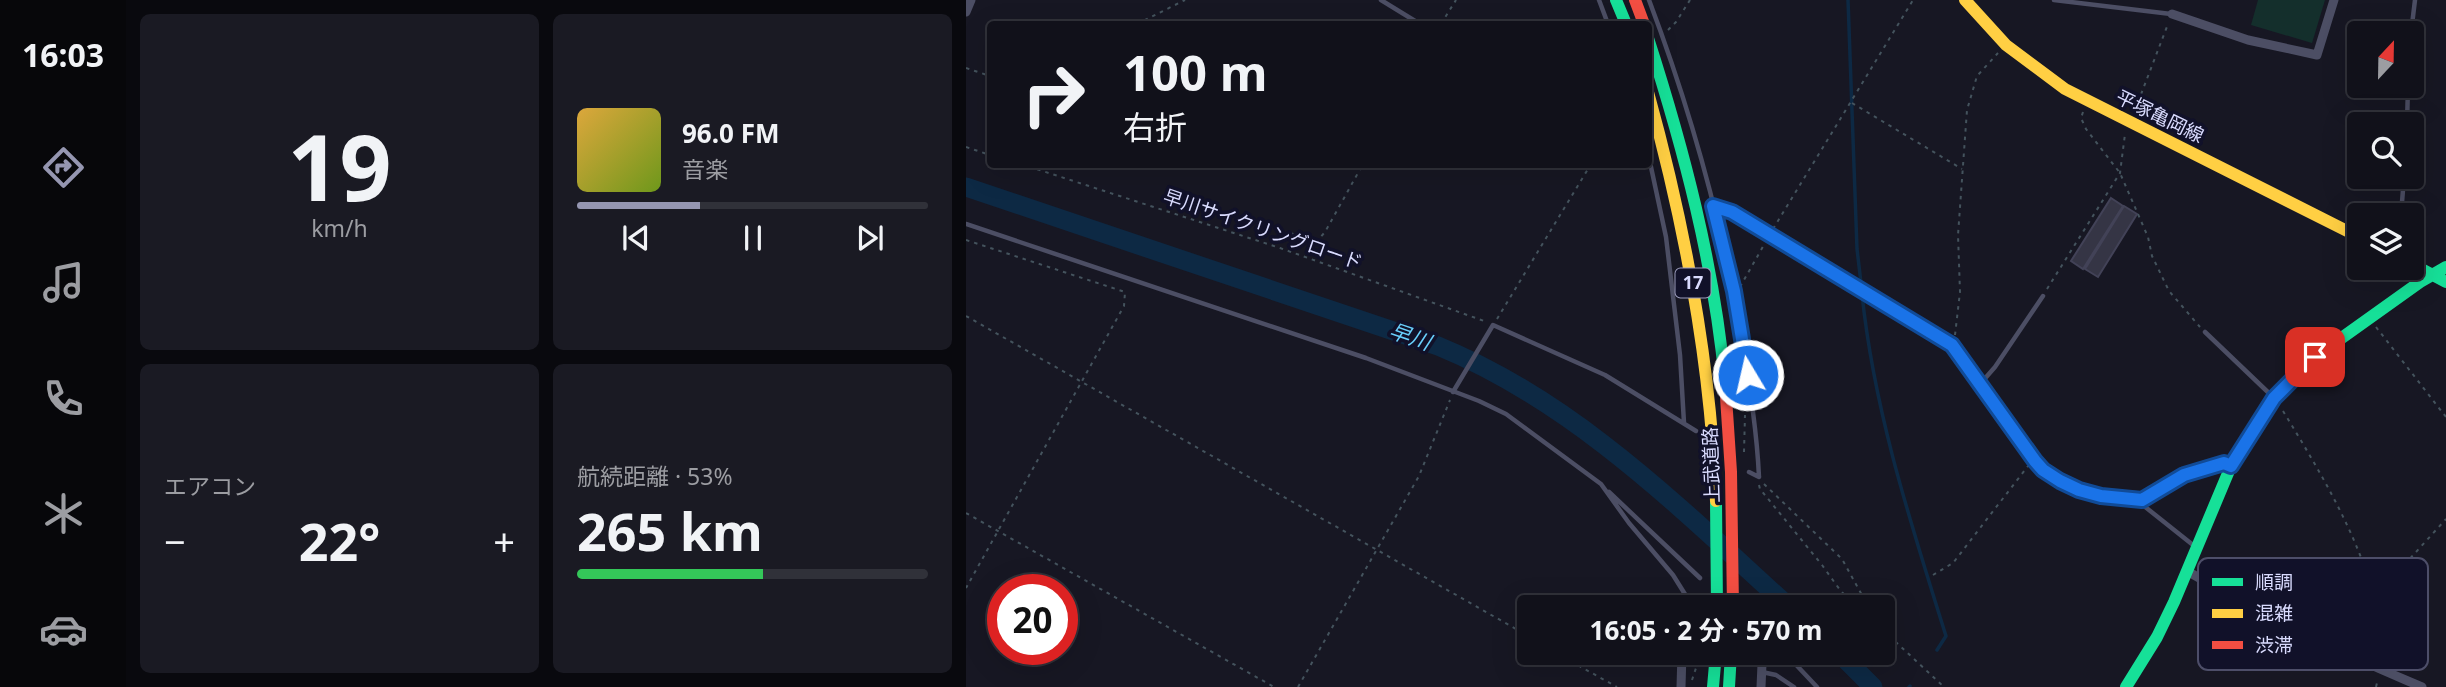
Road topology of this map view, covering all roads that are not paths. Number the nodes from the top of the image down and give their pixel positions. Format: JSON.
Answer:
{"nodes":[{"id":1,"x":971,"y":0,"type":"edge"},
{"id":2,"x":1381,"y":0,"type":"edge"},
{"id":3,"x":1599,"y":0,"type":"edge"},
{"id":4,"x":1616,"y":0,"type":"edge"},
{"id":5,"x":1635,"y":0,"type":"edge"},
{"id":6,"x":1649,"y":0,"type":"edge"},
{"id":7,"x":1965,"y":0,"type":"edge"},
{"id":8,"x":2053,"y":0,"type":"edge"},
{"id":9,"x":2334,"y":0,"type":"edge"},
{"id":10,"x":2415,"y":0,"type":"edge"},
{"id":11,"x":966,"y":12,"type":"edge"},
{"id":12,"x":2172,"y":14,"type":"joint"},
{"id":13,"x":1415,"y":21,"type":"edge"},
{"id":14,"x":1607,"y":21,"type":"edge"},
{"id":15,"x":1625,"y":21,"type":"edge"},
{"id":16,"x":1643,"y":21,"type":"edge"},
{"id":17,"x":2412,"y":21,"type":"edge"},
{"id":18,"x":1652,"y":50,"type":"edge"},
{"id":19,"x":1652,"y":105,"type":"edge"},
{"id":20,"x":1652,"y":168,"type":"edge"},
{"id":21,"x":1713,"y":206,"type":"junction"},
{"id":22,"x":966,"y":224,"type":"edge"},
{"id":23,"x":2347,"y":231,"type":"edge"},
{"id":24,"x":2446,"y":267,"type":"edge"},
{"id":25,"x":2424,"y":270,"type":"edge"},
{"id":26,"x":2433,"y":275,"type":"junction"},
{"id":27,"x":2446,"y":282,"type":"edge"},
{"id":28,"x":2043,"y":296,"type":"road end"},
{"id":29,"x":2205,"y":332,"type":"road end"},
{"id":30,"x":1952,"y":345,"type":"joint"},
{"id":31,"x":1981,"y":383,"type":"junction"},
{"id":32,"x":1454,"y":391,"type":"junction"},
{"id":33,"x":2274,"y":398,"type":"junction"},
{"id":34,"x":1684,"y":424,"type":"junction"},
{"id":35,"x":1696,"y":431,"type":"dead end"},
{"id":36,"x":2231,"y":466,"type":"junction"},
{"id":37,"x":1749,"y":472,"type":"dead end"},
{"id":38,"x":1601,"y":484,"type":"junction"},
{"id":39,"x":2142,"y":500,"type":"junction"},
{"id":40,"x":2195,"y":546,"type":"junction"},
{"id":41,"x":2187,"y":571,"type":"junction"},
{"id":42,"x":2198,"y":577,"type":"edge"},
{"id":43,"x":1700,"y":578,"type":"dead end"},
{"id":44,"x":1686,"y":595,"type":"edge"},
{"id":45,"x":1717,"y":595,"type":"edge"},
{"id":46,"x":1733,"y":595,"type":"edge"},
{"id":47,"x":1682,"y":665,"type":"edge"},
{"id":48,"x":1715,"y":665,"type":"edge"},
{"id":49,"x":1730,"y":665,"type":"edge"},
{"id":50,"x":1762,"y":665,"type":"edge"},
{"id":51,"x":1796,"y":665,"type":"edge"},
{"id":52,"x":2382,"y":670,"type":"edge"},
{"id":53,"x":1762,"y":672,"type":"junction"},
{"id":54,"x":1681,"y":687,"type":"edge"},
{"id":55,"x":1713,"y":687,"type":"edge"},
{"id":56,"x":1729,"y":687,"type":"edge"},
{"id":57,"x":1761,"y":687,"type":"edge"},
{"id":58,"x":1794,"y":687,"type":"edge"},
{"id":59,"x":1817,"y":687,"type":"edge"},
{"id":60,"x":2126,"y":687,"type":"edge"},
{"id":61,"x":2422,"y":687,"type":"edge"}],
"edges":[{"from":1,"to":11,"type":"street"},
{"from":2,"to":13,"type":"lane"},
{"from":3,"to":14,"type":"lane"},
{"from":4,"to":15,"type":"main road"},
{"from":5,"to":16,"type":"main road"},
{"from":6,"to":21,"type":"lane"},
{"from":7,"to":23,"type":"main road","name":"平塚亀岡線"},
{"from":8,"to":12,"type":"lane"},
{"from":9,"to":12,"type":"street"},
{"from":10,"to":17,"type":"lane"},
{"from":18,"to":46,"type":"main road","name":"上武道路","number":"17"},
{"from":19,"to":45,"type":"main road","name":"上武道路","number":"17"},
{"from":20,"to":34,"type":"lane"},
{"from":21,"to":30,"type":"lane"},
{"from":21,"to":37,"type":"lane"},
{"from":22,"to":32,"type":"lane"},
{"from":24,"to":26,"type":"main road"},
{"from":25,"to":26,"type":"main road"},
{"from":26,"to":27,"type":"main road"},
{"from":26,"to":33,"type":"main road"},
{"from":28,"to":31,"type":"lane"},
{"from":29,"to":33,"type":"lane"},
{"from":30,"to":31,"type":"street"},
{"from":31,"to":39,"type":"street"},
{"from":32,"to":34,"type":"lane"},
{"from":32,"to":38,"type":"lane"},
{"from":33,"to":36,"type":"main road"},
{"from":34,"to":35,"type":"lane"},
{"from":36,"to":39,"type":"street"},
{"from":36,"to":40,"type":"main road"},
{"from":38,"to":43,"type":"lane"},
{"from":38,"to":44,"type":"lane"},
{"from":39,"to":40,"type":"lane"},
{"from":40,"to":41,"type":"main road"},
{"from":41,"to":42,"type":"street"},
{"from":41,"to":60,"type":"main road"},
{"from":47,"to":54,"type":"street"},
{"from":48,"to":55,"type":"main road"},
{"from":49,"to":56,"type":"main road"},
{"from":50,"to":53,"type":"street"},
{"from":51,"to":59,"type":"lane"},
{"from":52,"to":61,"type":"street"},
{"from":53,"to":57,"type":"street"},
{"from":53,"to":58,"type":"lane"}]}
